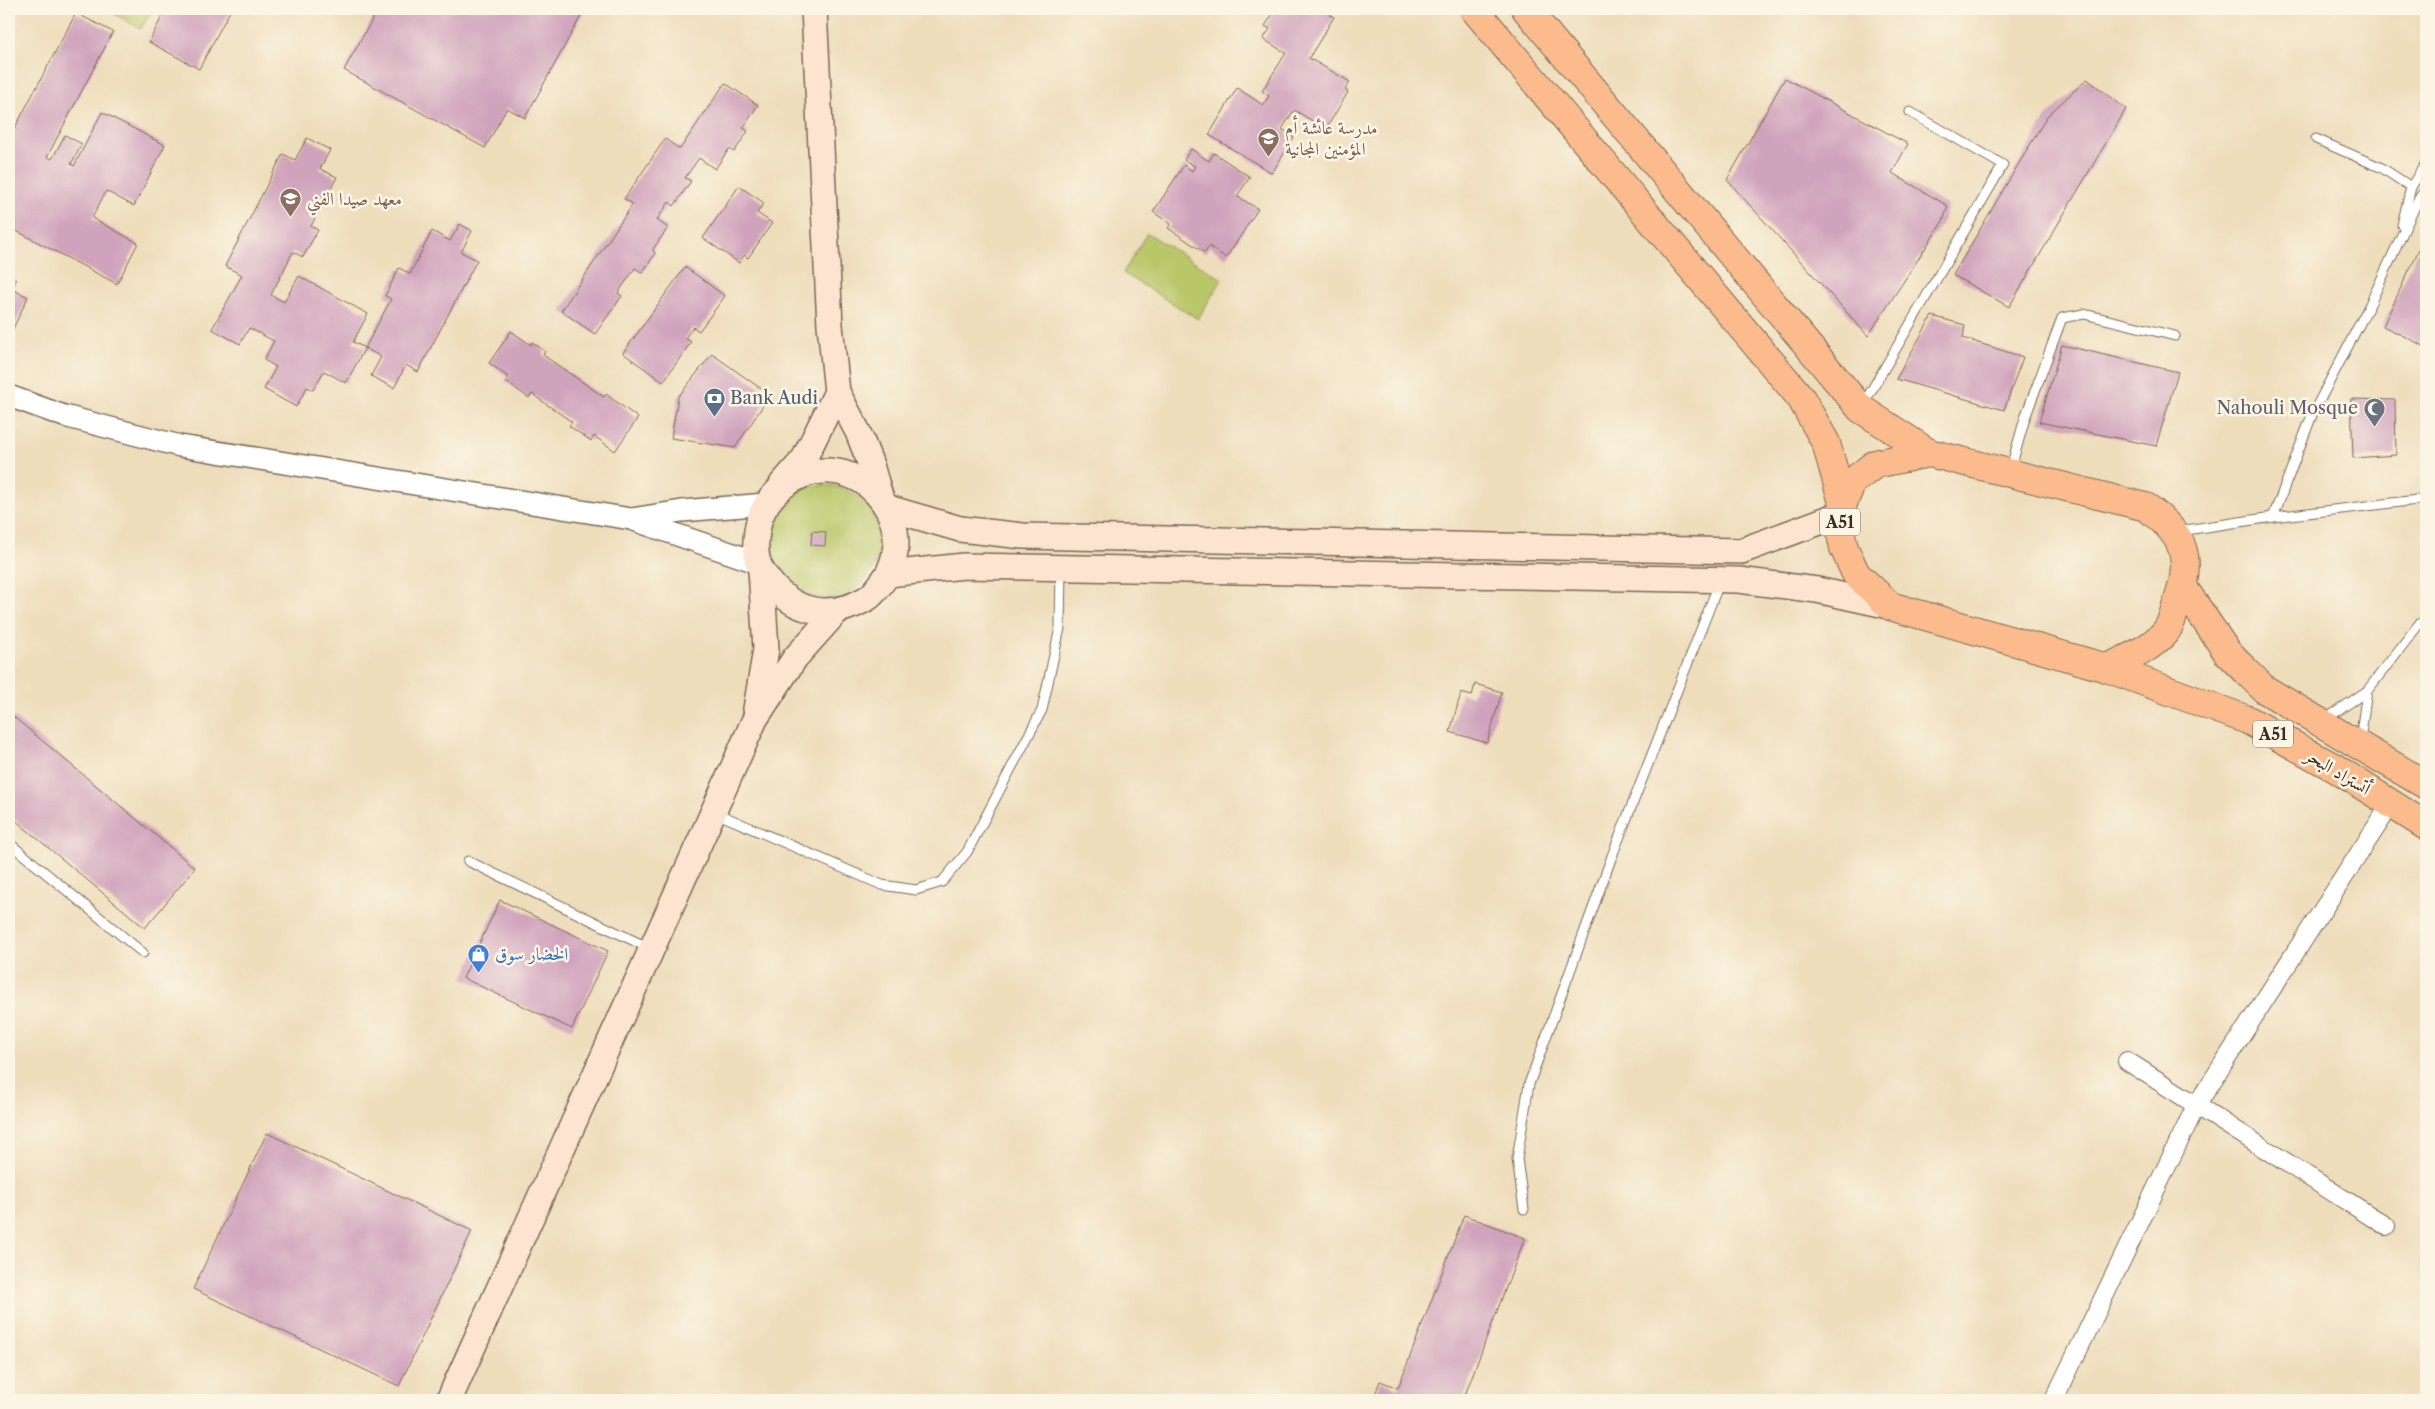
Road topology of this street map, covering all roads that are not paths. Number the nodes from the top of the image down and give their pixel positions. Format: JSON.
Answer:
{"nodes":[{"id":1,"x":814,"y":9,"type":"edge"},
{"id":2,"x":1474,"y":9,"type":"edge"},
{"id":3,"x":1526,"y":9,"type":"edge"},
{"id":4,"x":1910,"y":112,"type":"dead end"},
{"id":5,"x":2316,"y":139,"type":"dead end"},
{"id":6,"x":2426,"y":163,"type":"edge"},
{"id":7,"x":2411,"y":187,"type":"junction"},
{"id":8,"x":2426,"y":189,"type":"edge"},
{"id":9,"x":2398,"y":242,"type":"junction"},
{"id":10,"x":2175,"y":336,"type":"dead end"},
{"id":11,"x":837,"y":392,"type":"junction"},
{"id":12,"x":9,"y":396,"type":"edge"},
{"id":13,"x":1861,"y":410,"type":"junction"},
{"id":14,"x":1929,"y":453,"type":"junction"},
{"id":15,"x":2009,"y":473,"type":"junction"},
{"id":16,"x":771,"y":498,"type":"junction"},
{"id":17,"x":2426,"y":498,"type":"edge"},
{"id":18,"x":884,"y":502,"type":"junction"},
{"id":19,"x":1842,"y":509,"type":"junction"},
{"id":20,"x":2273,"y":517,"type":"junction"},
{"id":21,"x":631,"y":519,"type":"junction"},
{"id":22,"x":2174,"y":532,"type":"junction"},
{"id":23,"x":760,"y":567,"type":"junction"},
{"id":24,"x":1061,"y":568,"type":"junction"},
{"id":25,"x":888,"y":574,"type":"junction"},
{"id":26,"x":1721,"y":580,"type":"junction"},
{"id":27,"x":2183,"y":587,"type":"junction"},
{"id":28,"x":1890,"y":606,"type":"junction"},
{"id":29,"x":837,"y":612,"type":"junction"},
{"id":30,"x":2426,"y":620,"type":"edge"},
{"id":31,"x":2108,"y":668,"type":"junction"},
{"id":32,"x":2367,"y":691,"type":"junction"},
{"id":33,"x":755,"y":719,"type":"junction"},
{"id":34,"x":2321,"y":722,"type":"junction"},
{"id":35,"x":2359,"y":745,"type":"junction"},
{"id":36,"x":2426,"y":785,"type":"edge"},
{"id":37,"x":2391,"y":804,"type":"junction"},
{"id":38,"x":713,"y":812,"type":"junction"},
{"id":39,"x":2426,"y":826,"type":"edge"},
{"id":40,"x":9,"y":843,"type":"edge"},
{"id":41,"x":468,"y":861,"type":"dead end"},
{"id":42,"x":652,"y":949,"type":"junction"},
{"id":43,"x":143,"y":953,"type":"dead end"},
{"id":44,"x":2127,"y":1061,"type":"dead end"},
{"id":45,"x":2196,"y":1106,"type":"junction"},
{"id":46,"x":1524,"y":1209,"type":"dead end"},
{"id":47,"x":2386,"y":1226,"type":"dead end"},
{"id":48,"x":449,"y":1400,"type":"edge"},
{"id":49,"x":2054,"y":1400,"type":"edge"}],
"edges":[{"from":1,"to":11,"type":"main road"},
{"from":2,"to":19,"type":"highway","number":"A51"},
{"from":3,"to":13,"type":"highway","number":"A51"},
{"from":4,"to":13,"type":"lane"},
{"from":5,"to":7,"type":"lane"},
{"from":6,"to":7,"type":"lane"},
{"from":7,"to":9,"type":"lane"},
{"from":8,"to":9,"type":"lane"},
{"from":9,"to":20,"type":"lane"},
{"from":10,"to":15,"type":"lane"},
{"from":11,"to":16,"type":"main road"},
{"from":11,"to":18,"type":"main road"},
{"from":12,"to":21,"type":"street"},
{"from":13,"to":14,"type":"highway","number":"A51"},
{"from":14,"to":15,"type":"highway","number":"A51"},
{"from":14,"to":19,"type":"highway","number":"A51"},
{"from":15,"to":22,"type":"highway","number":"A51"},
{"from":16,"to":18,"type":"main road"},
{"from":16,"to":21,"type":"street"},
{"from":16,"to":23,"type":"main road"},
{"from":17,"to":20,"type":"lane"},
{"from":18,"to":19,"type":"main road"},
{"from":18,"to":25,"type":"main road"},
{"from":19,"to":28,"type":"highway","number":"A51"},
{"from":20,"to":22,"type":"lane"},
{"from":21,"to":23,"type":"street"},
{"from":22,"to":27,"type":"highway","number":"A51"},
{"from":23,"to":29,"type":"main road"},
{"from":23,"to":33,"type":"main road"},
{"from":24,"to":25,"type":"main road"},
{"from":24,"to":26,"type":"main road"},
{"from":24,"to":38,"type":"lane"},
{"from":25,"to":29,"type":"main road"},
{"from":26,"to":28,"type":"main road"},
{"from":26,"to":46,"type":"lane"},
{"from":27,"to":31,"type":"highway","number":"A51"},
{"from":27,"to":34,"type":"highway","name":"أتستراد البحر","number":"A51"},
{"from":28,"to":31,"type":"highway","number":"A51"},
{"from":29,"to":33,"type":"main road"},
{"from":30,"to":32,"type":"lane"},
{"from":31,"to":37,"type":"highway","name":"أتستراد البحر","number":"A51"},
{"from":32,"to":34,"type":"lane"},
{"from":32,"to":35,"type":"lane"},
{"from":33,"to":38,"type":"main road"},
{"from":34,"to":35,"type":"highway","name":"أتستراد البحر","number":"A51"},
{"from":35,"to":36,"type":"highway","name":"أتستراد البحر","number":"A51"},
{"from":37,"to":39,"type":"highway","name":"أتستراد البحر","number":"A51"},
{"from":37,"to":45,"type":"street"},
{"from":38,"to":42,"type":"main road"},
{"from":40,"to":43,"type":"lane"},
{"from":41,"to":42,"type":"lane"},
{"from":42,"to":48,"type":"main road"},
{"from":44,"to":45,"type":"street"},
{"from":45,"to":47,"type":"street"},
{"from":45,"to":49,"type":"street"}]}
